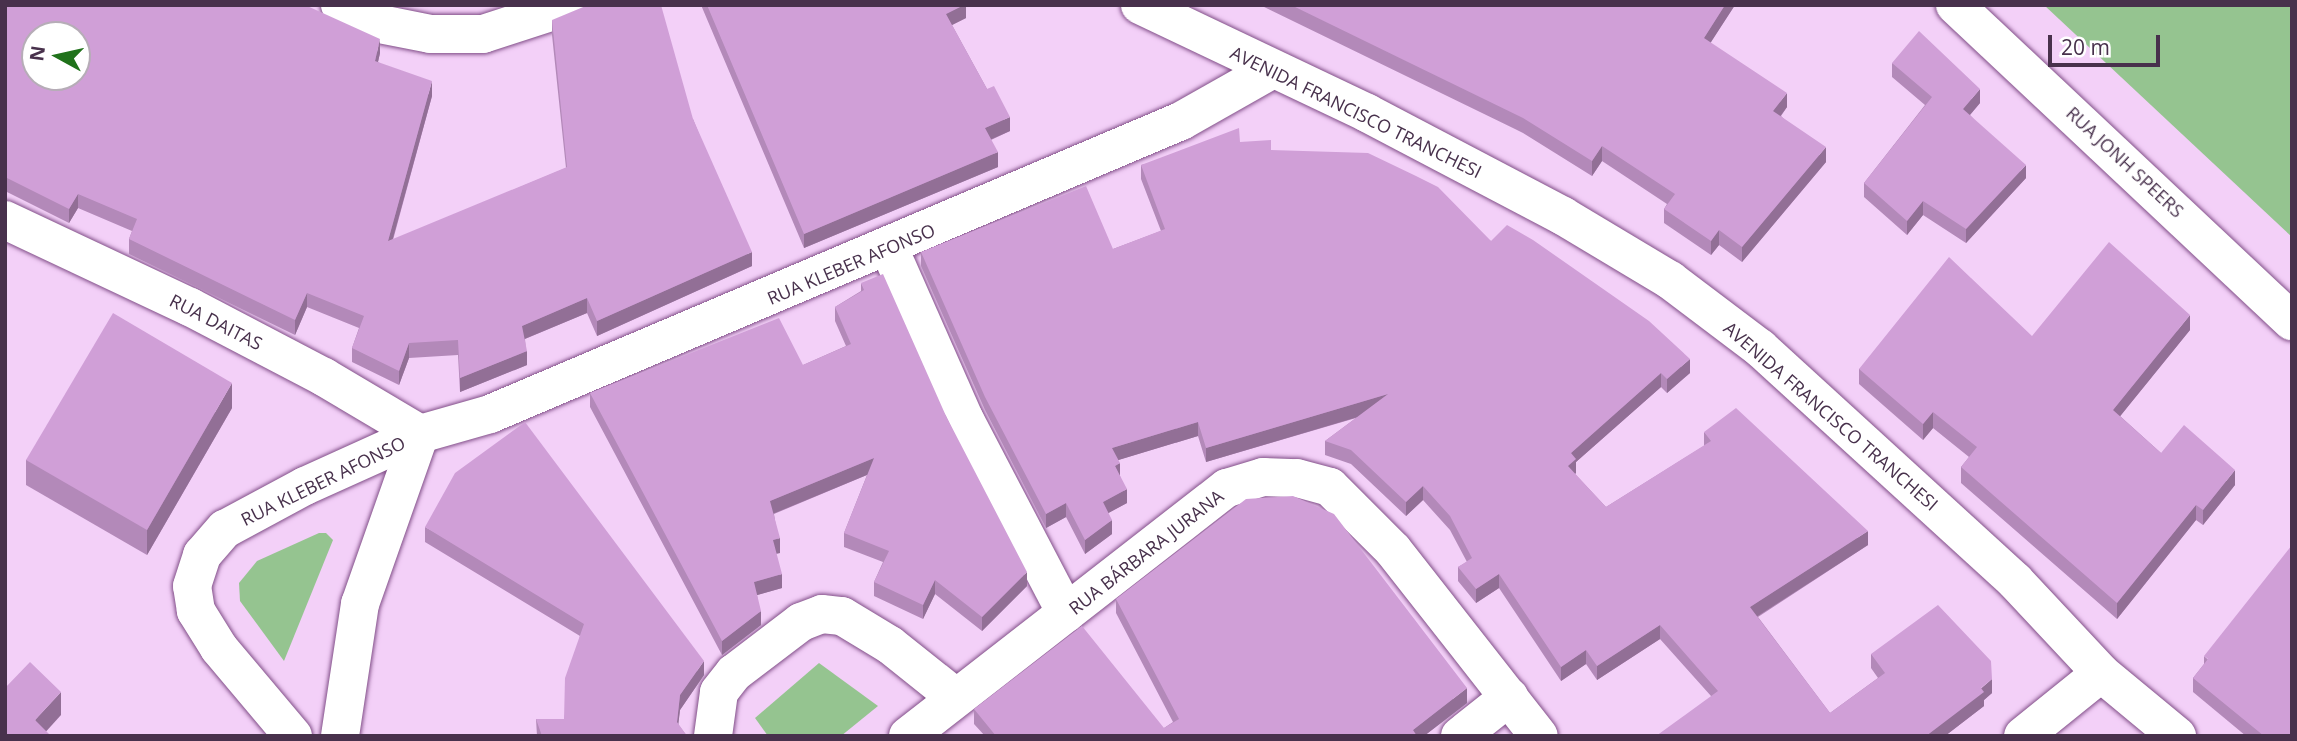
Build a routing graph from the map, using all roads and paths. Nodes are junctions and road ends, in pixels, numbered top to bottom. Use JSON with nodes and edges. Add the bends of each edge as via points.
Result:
{"nodes":[{"id":1,"x":340,"y":5,"type":"edge"},
{"id":2,"x":572,"y":5,"type":"edge"},
{"id":3,"x":1140,"y":5,"type":"edge"},
{"id":4,"x":1955,"y":5,"type":"edge"},
{"id":5,"x":1271,"y":70,"type":"junction"},
{"id":6,"x":5,"y":220,"type":"edge"},
{"id":7,"x":889,"y":248,"type":"junction"},
{"id":8,"x":2292,"y":321,"type":"edge"},
{"id":9,"x":420,"y":434,"type":"junction"},
{"id":10,"x":1066,"y":613,"type":"junction"},
{"id":11,"x":2101,"y":673,"type":"junction"},
{"id":12,"x":954,"y":696,"type":"junction"},
{"id":13,"x":1509,"y":697,"type":"junction"},
{"id":14,"x":293,"y":736,"type":"edge"},
{"id":15,"x":340,"y":736,"type":"edge"},
{"id":16,"x":713,"y":736,"type":"edge"},
{"id":17,"x":908,"y":736,"type":"edge"},
{"id":18,"x":1460,"y":736,"type":"edge"},
{"id":19,"x":1539,"y":736,"type":"edge"},
{"id":20,"x":2023,"y":736,"type":"edge"},
{"id":21,"x":2177,"y":736,"type":"edge"}],
"edges":[{"from":1,"to":2,"type":"street","via":[[393,26],[430,34],[483,34]]},
{"from":3,"to":5,"type":"street","name":"AVENIDA FRANCISCO TRANCHESI"},
{"from":4,"to":8,"type":"street","name":"RUA JONH SPEERS"},
{"from":5,"to":7,"type":"street","name":"RUA KLEBER AFONSO","via":[[1181,121]]},
{"from":5,"to":11,"type":"street","name":"AVENIDA FRANCISCO TRANCHESI","via":[[1367,113],[1551,209],[1670,280],[1760,348],[2015,581]]},
{"from":6,"to":9,"type":"street","name":"RUA DAITAS","via":[[190,307]]},
{"from":7,"to":9,"type":"street","name":"RUA KLEBER AFONSO","via":[[490,414]]},
{"from":7,"to":10,"type":"street","via":[[965,420]]},
{"from":9,"to":14,"type":"street","name":"RUA KLEBER AFONSO","via":[[305,486],[225,529],[202,555],[192,586],[196,611],[219,648]]},
{"from":9,"to":15,"type":"street","name":"RUA KLEBER AFONSO","via":[[360,604]]},
{"from":10,"to":12,"type":"street","name":"RUA BÁRBARA JURANA"},
{"from":10,"to":13,"type":"street","name":"RUA BÁRBARA JURANA","via":[[1227,488],[1263,477],[1297,478],[1330,487],[1393,550]]},
{"from":11,"to":20,"type":"street"},
{"from":11,"to":21,"type":"street","name":"AVENIDA FRANCISCO TRANCHESI"},
{"from":12,"to":16,"type":"street","via":[[890,645],[842,616],[822,614],[801,622],[734,673],[719,692]]},
{"from":12,"to":17,"type":"street","name":"RUA BÁRBARA JURANA"},
{"from":13,"to":18,"type":"street"},
{"from":13,"to":19,"type":"street","name":"RUA BÁRBARA JURANA"}]}
